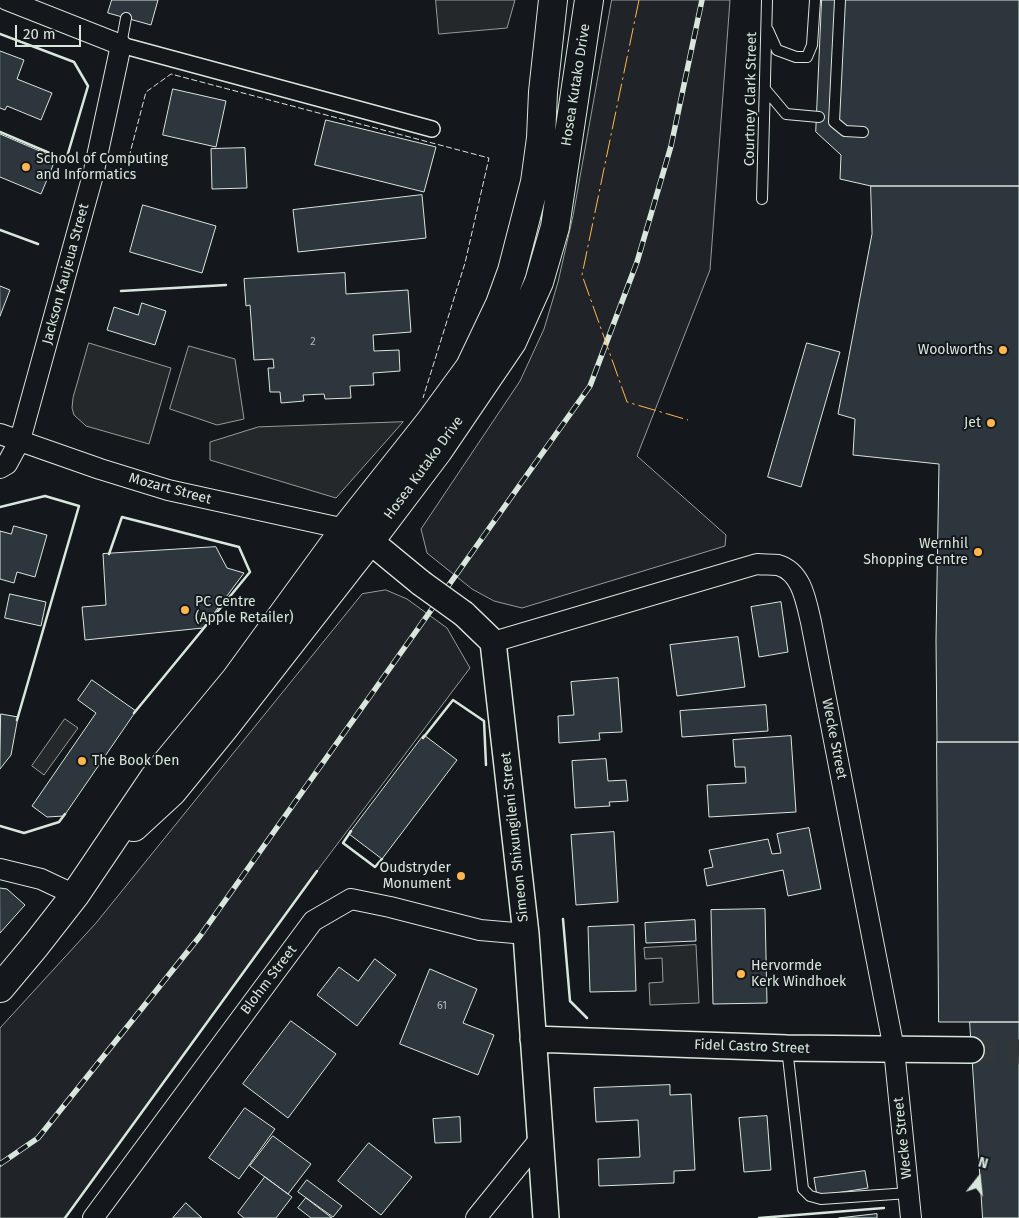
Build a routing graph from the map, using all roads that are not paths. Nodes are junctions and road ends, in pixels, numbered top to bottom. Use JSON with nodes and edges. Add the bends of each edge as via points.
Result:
{"nodes":[{"id":1,"x":7,"y":0,"type":"edge"},
{"id":2,"x":553,"y":0,"type":"edge"},
{"id":3,"x":589,"y":0,"type":"edge"},
{"id":4,"x":767,"y":0,"type":"edge"},
{"id":5,"x":815,"y":0,"type":"edge"},
{"id":6,"x":840,"y":0,"type":"edge"},
{"id":7,"x":126,"y":18,"type":"dead end"},
{"id":8,"x":766,"y":26,"type":"junction"},
{"id":9,"x":121,"y":45,"type":"junction"},
{"id":10,"x":765,"y":89,"type":"junction"},
{"id":11,"x":819,"y":117,"type":"dead end"},
{"id":12,"x":432,"y":129,"type":"dead end"},
{"id":13,"x":863,"y":132,"type":"dead end"},
{"id":14,"x":762,"y":199,"type":"dead end"},
{"id":15,"x":0,"y":434,"type":"edge"},
{"id":16,"x":20,"y":440,"type":"junction"},
{"id":17,"x":0,"y":468,"type":"edge"},
{"id":18,"x":345,"y":529,"type":"junction"},
{"id":19,"x":370,"y":541,"type":"junction"},
{"id":20,"x":492,"y":642,"type":"junction"},
{"id":21,"x":102,"y":857,"type":"junction"},
{"id":22,"x":0,"y":869,"type":"edge"},
{"id":23,"x":75,"y":895,"type":"junction"},
{"id":24,"x":526,"y":934,"type":"junction"},
{"id":25,"x":0,"y":988,"type":"edge"},
{"id":26,"x":533,"y":1039,"type":"junction"},
{"id":27,"x":787,"y":1048,"type":"junction"},
{"id":28,"x":894,"y":1048,"type":"junction"},
{"id":29,"x":971,"y":1050,"type":"tunnel mouth"},
{"id":30,"x":540,"y":1138,"type":"junction"},
{"id":31,"x":909,"y":1193,"type":"junction"},
{"id":32,"x":93,"y":1218,"type":"edge"},
{"id":33,"x":476,"y":1218,"type":"edge"},
{"id":34,"x":546,"y":1218,"type":"edge"},
{"id":35,"x":911,"y":1218,"type":"edge"}],
"edges":[{"from":1,"to":9,"type":"street"},
{"from":2,"to":18,"type":"main road","name":"Hosea Kutako Drive","via":[[535,182],[500,304],[470,367]]},
{"from":3,"to":19,"type":"main road","name":"Hosea Kutako Drive","via":[[555,227],[539,282],[512,342],[438,451]]},
{"from":4,"to":8,"type":"lane","name":"Courtney Clark Street"},
{"from":5,"to":8,"type":"lane","via":[[812,45],[807,57],[777,50]]},
{"from":6,"to":13,"type":"lane","via":[[834,122],[845,131]]},
{"from":7,"to":9,"type":"lane","name":"Jackson Kaujeua Street"},
{"from":8,"to":10,"type":"lane","name":"Courtney Clark Street"},
{"from":9,"to":12,"type":"street"},
{"from":9,"to":16,"type":"street","name":"Jackson Kaujeua Street","via":[[93,174]]},
{"from":10,"to":11,"type":"lane","via":[[786,114]]},
{"from":10,"to":14,"type":"lane","name":"Courtney Clark Street"},
{"from":15,"to":16,"type":"street","name":"Mozart Street"},
{"from":16,"to":17,"type":"street","name":"Jackson Kaujeua Street","via":[[7,464]]},
{"from":16,"to":18,"type":"street","name":"Mozart Street","via":[[168,490]]},
{"from":18,"to":19,"type":"street"},
{"from":18,"to":21,"type":"main road","name":"Hosea Kutako Drive","via":[[235,680],[154,778]]},
{"from":19,"to":20,"type":"street","bridge":true,"via":[[464,614]]},
{"from":19,"to":21,"type":"main road","name":"Hosea Kutako Drive","via":[[172,792]]},
{"from":20,"to":24,"type":"street","name":"Simeon Shixungileni Street"},
{"from":20,"to":28,"type":"street","name":"Wecke Street","via":[[757,564],[778,566],[793,574],[805,595]]},
{"from":21,"to":23,"type":"main road","name":"Hosea Kutako Drive"},
{"from":22,"to":23,"type":"street","via":[[41,879]]},
{"from":23,"to":25,"type":"main road","name":"Hosea Kutako Drive"},
{"from":24,"to":26,"type":"street","name":"Simeon Shixungileni Street"},
{"from":24,"to":32,"type":"street","name":"Blohm Street","via":[[480,930],[351,899],[313,921]]},
{"from":26,"to":27,"type":"street","name":"Fidel Castro Street"},
{"from":26,"to":30,"type":"street","name":"Simeon Shixungileni Street"},
{"from":27,"to":28,"type":"street","name":"Fidel Castro Street"},
{"from":27,"to":31,"type":"lane","via":[[803,1189],[810,1196],[821,1199]]},
{"from":28,"to":29,"type":"street","name":"Fidel Castro Street"},
{"from":28,"to":31,"type":"street","name":"Wecke Street"},
{"from":30,"to":33,"type":"street"},
{"from":30,"to":34,"type":"street","name":"Simeon Shixungileni Street"},
{"from":31,"to":35,"type":"street","name":"Wecke Street"}]}
